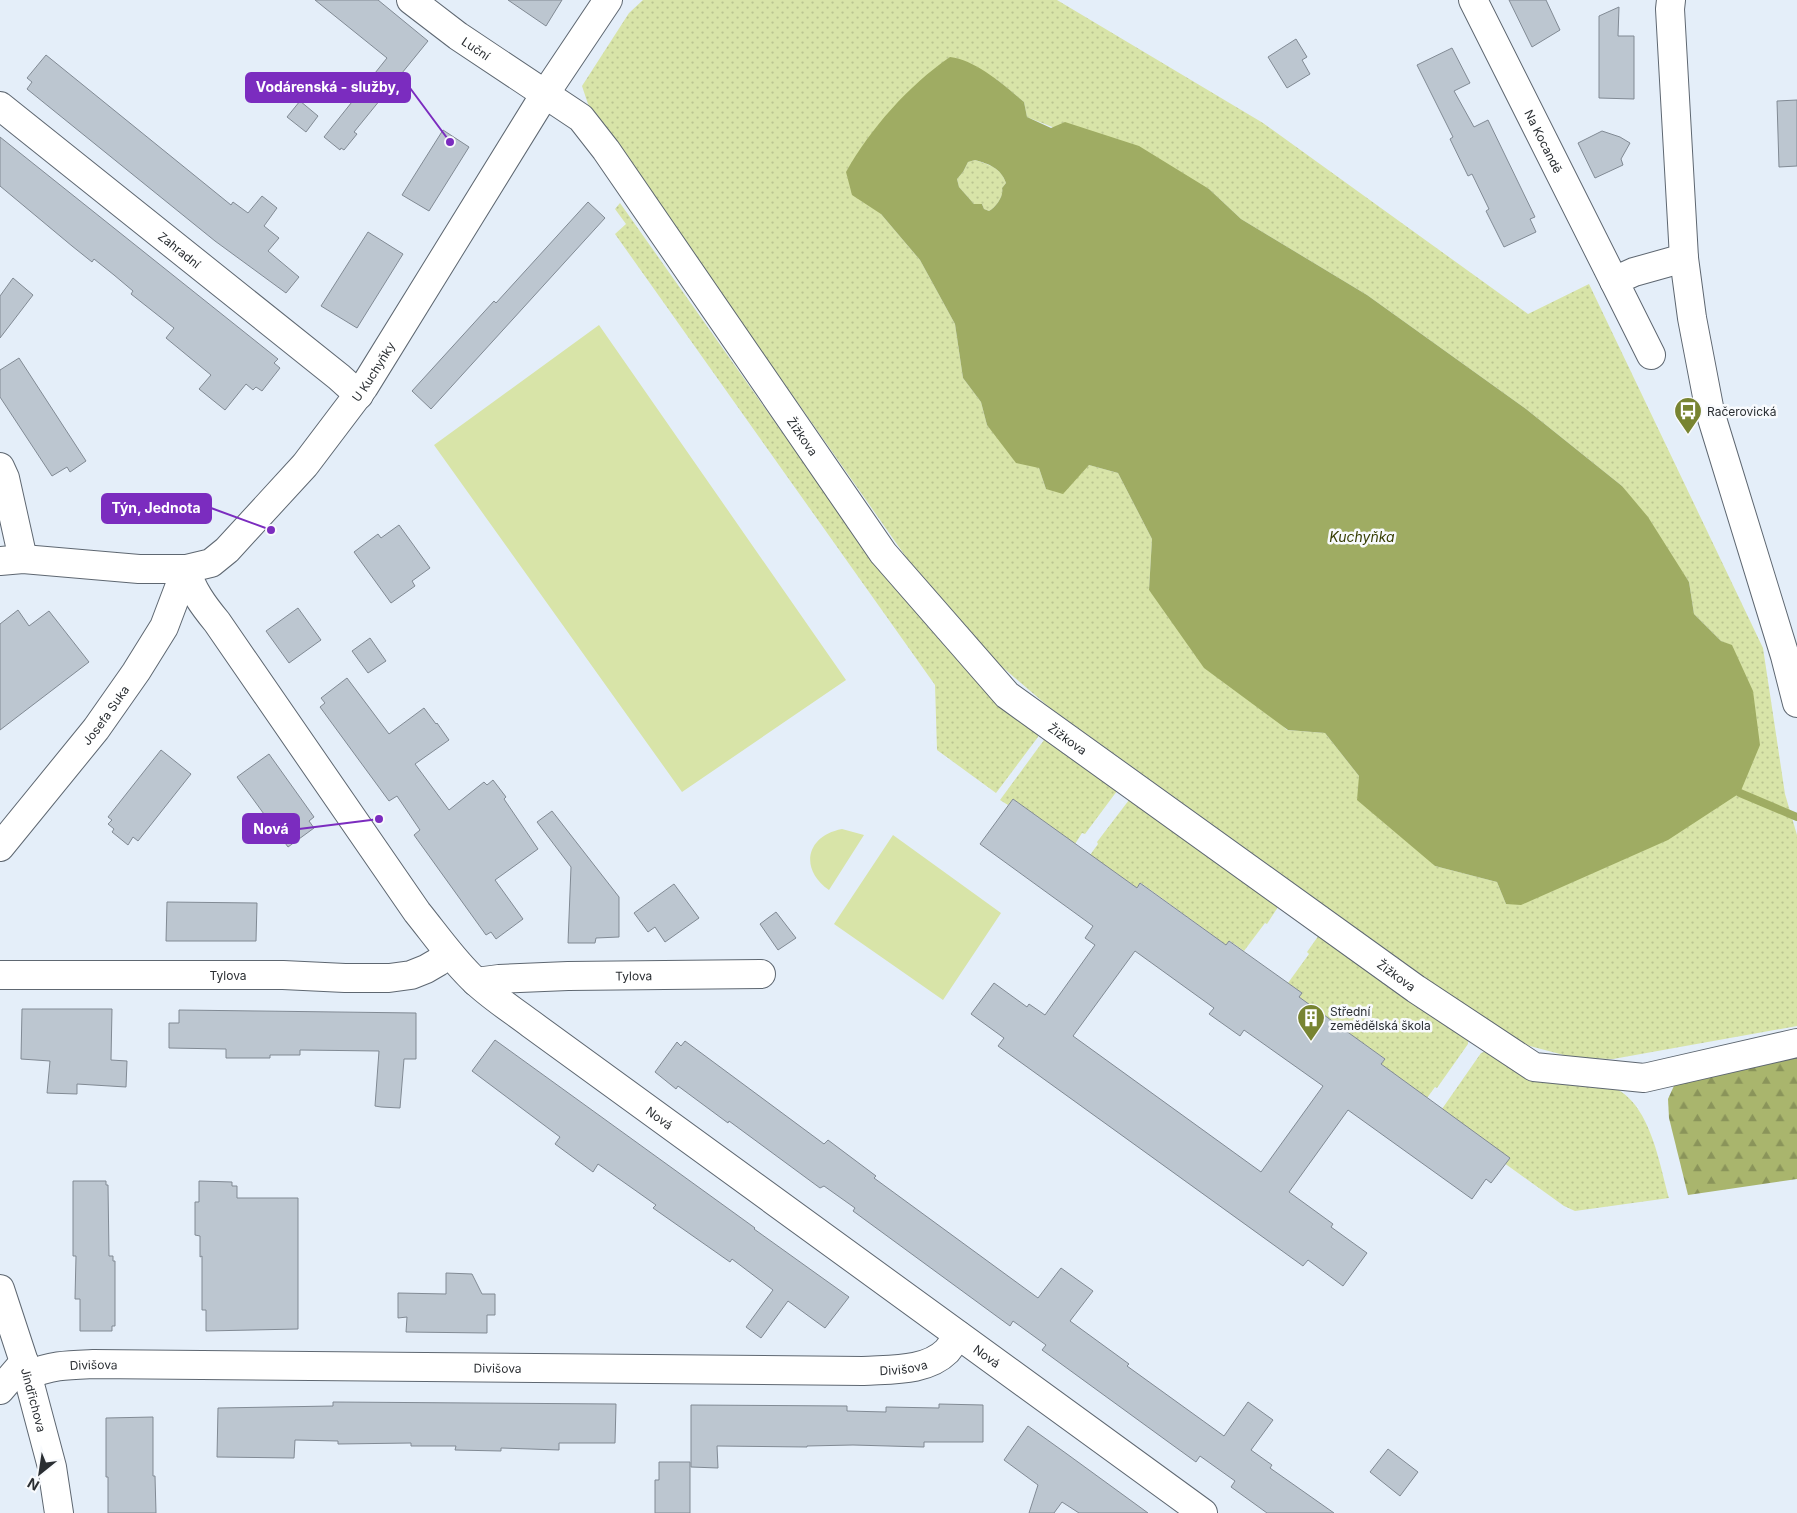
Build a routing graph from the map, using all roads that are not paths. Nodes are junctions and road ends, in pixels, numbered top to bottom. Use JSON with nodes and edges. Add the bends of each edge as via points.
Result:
{"nodes":[{"id":1,"x":411,"y":0,"type":"edge"},
{"id":2,"x":608,"y":0,"type":"edge"},
{"id":3,"x":1473,"y":0,"type":"edge"},
{"id":4,"x":1671,"y":0,"type":"edge"},
{"id":5,"x":545,"y":94,"type":"junction"},
{"id":6,"x":0,"y":106,"type":"edge"},
{"id":7,"x":1684,"y":258,"type":"junction"},
{"id":8,"x":1614,"y":281,"type":"junction"},
{"id":9,"x":1651,"y":355,"type":"dead end"},
{"id":10,"x":359,"y":395,"type":"junction"},
{"id":11,"x":0,"y":468,"type":"edge"},
{"id":12,"x":12,"y":560,"type":"edge"},
{"id":13,"x":186,"y":569,"type":"junction"},
{"id":14,"x":1797,"y":703,"type":"edge"},
{"id":15,"x":0,"y":847,"type":"edge"},
{"id":16,"x":448,"y":952,"type":"junction"},
{"id":17,"x":762,"y":974,"type":"dead end"},
{"id":18,"x":0,"y":975,"type":"edge"},
{"id":19,"x":476,"y":982,"type":"junction"},
{"id":20,"x":1797,"y":1043,"type":"edge"},
{"id":21,"x":0,"y":1289,"type":"edge"},
{"id":22,"x":958,"y":1335,"type":"junction"},
{"id":23,"x":25,"y":1368,"type":"junction"},
{"id":24,"x":0,"y":1390,"type":"edge"},
{"id":25,"x":59,"y":1513,"type":"edge"},
{"id":26,"x":1204,"y":1513,"type":"edge"}],
"edges":[{"from":1,"to":5,"type":"street","name":"Luční"},
{"from":2,"to":5,"type":"street","name":"U Kuchyňky"},
{"from":3,"to":8,"type":"street","name":"Na Kocandě"},
{"from":4,"to":7,"type":"street"},
{"from":5,"to":10,"type":"street","name":"U Kuchyňky"},
{"from":5,"to":20,"type":"street","name":"Žižkova","via":[[581,118],[606,150],[883,552],[1007,695],[1416,989],[1534,1066],[1644,1078]]},
{"from":6,"to":10,"type":"street","name":"Zahradní"},
{"from":7,"to":8,"type":"street"},
{"from":7,"to":14,"type":"street","via":[[1710,412]]},
{"from":8,"to":9,"type":"street","name":"Na Kocandě"},
{"from":10,"to":13,"type":"street","name":"U Kuchyňky","via":[[304,465],[227,550],[211,563]]},
{"from":11,"to":12,"type":"street","via":[[5,478]]},
{"from":12,"to":13,"type":"street","name":"U Kuchyňky"},
{"from":13,"to":15,"type":"street","name":"Josefa Suka","via":[[164,627],[136,672],[96,729]]},
{"from":13,"to":16,"type":"street","name":"Nová","via":[[199,600]]},
{"from":16,"to":18,"type":"street","name":"Tylova","via":[[426,969],[389,978]]},
{"from":16,"to":19,"type":"street","name":"Nová"},
{"from":17,"to":19,"type":"street","name":"Tylova","via":[[568,976]]},
{"from":19,"to":22,"type":"street","name":"Nová"},
{"from":21,"to":23,"type":"street","name":"Jindřichova"},
{"from":22,"to":23,"type":"street","name":"Divišova","via":[[947,1351],[932,1362],[910,1368],[863,1371],[93,1364]]},
{"from":22,"to":26,"type":"street","name":"Nová"},
{"from":23,"to":24,"type":"street"},
{"from":23,"to":25,"type":"street","name":"Jindřichova","via":[[52,1467]]}]}
